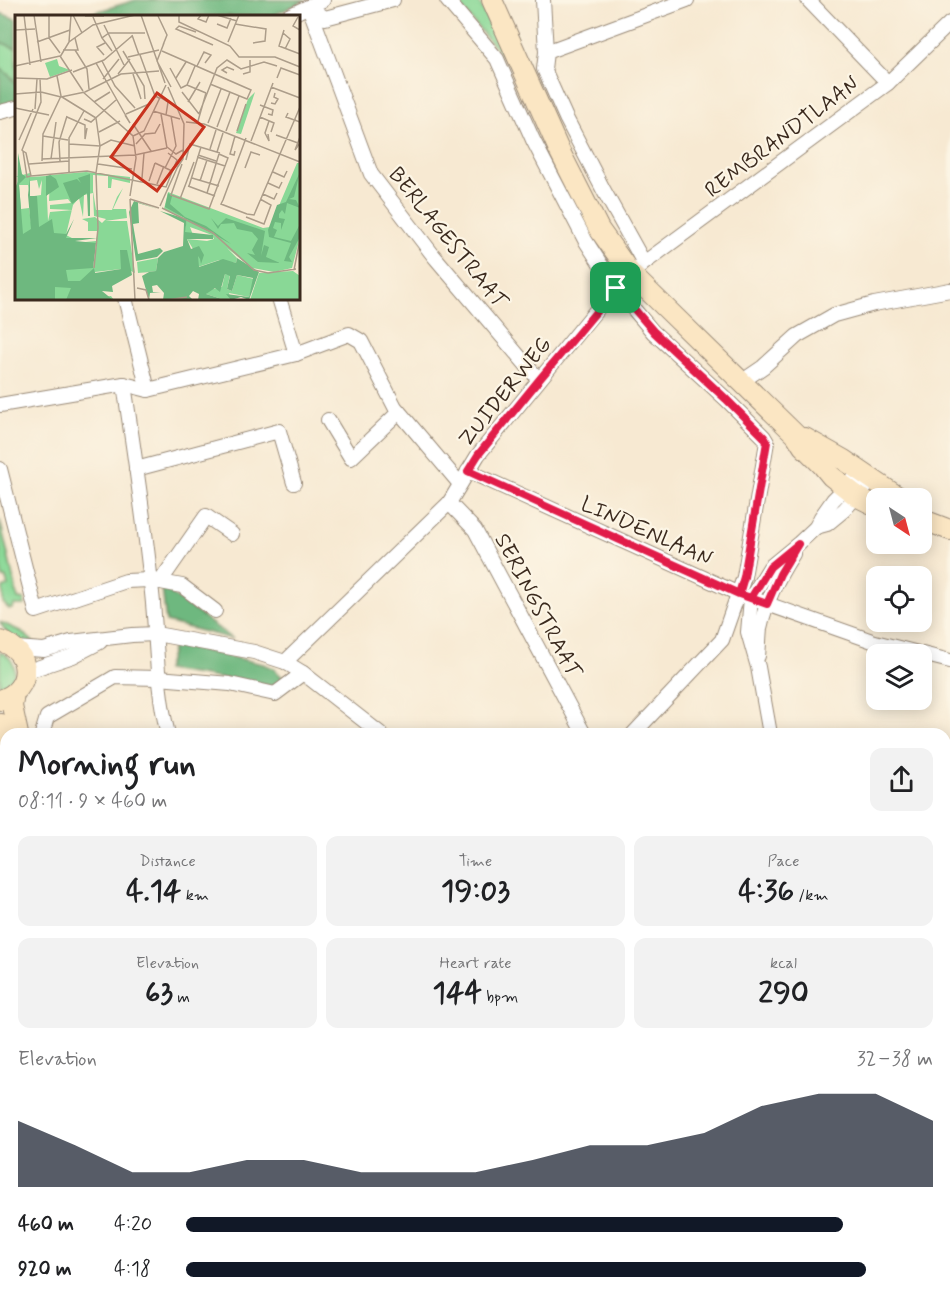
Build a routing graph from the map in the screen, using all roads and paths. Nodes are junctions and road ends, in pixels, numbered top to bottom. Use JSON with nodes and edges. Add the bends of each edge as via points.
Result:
{"nodes":[{"id":1,"x":323,"y":0,"type":"edge"},
{"id":2,"x":393,"y":0,"type":"edge"},
{"id":3,"x":447,"y":0,"type":"edge"},
{"id":4,"x":492,"y":0,"type":"edge"},
{"id":5,"x":543,"y":0,"type":"edge"},
{"id":6,"x":687,"y":0,"type":"edge"},
{"id":7,"x":808,"y":0,"type":"edge"},
{"id":8,"x":309,"y":7,"type":"junction"},
{"id":9,"x":290,"y":15,"type":"edge"},
{"id":10,"x":950,"y":23,"type":"edge"},
{"id":11,"x":546,"y":52,"type":"junction"},
{"id":12,"x":888,"y":82,"type":"junction"},
{"id":13,"x":15,"y":108,"type":"edge"},
{"id":14,"x":0,"y":112,"type":"edge"},
{"id":15,"x":638,"y":268,"type":"junction"},
{"id":16,"x":616,"y":288,"type":"junction"},
{"id":17,"x":950,"y":290,"type":"edge"},
{"id":18,"x":126,"y":300,"type":"edge"},
{"id":19,"x":280,"y":300,"type":"edge"},
{"id":20,"x":296,"y":354,"type":"junction"},
{"id":21,"x":539,"y":380,"type":"junction"},
{"id":22,"x":741,"y":382,"type":"junction"},
{"id":23,"x":124,"y":384,"type":"junction"},
{"id":24,"x":148,"y":390,"type":"junction"},
{"id":25,"x":0,"y":405,"type":"edge"},
{"id":26,"x":399,"y":412,"type":"junction"},
{"id":27,"x":328,"y":420,"type":"dead end"},
{"id":28,"x":796,"y":435,"type":"junction"},
{"id":29,"x":0,"y":469,"type":"edge"},
{"id":30,"x":136,"y":470,"type":"junction"},
{"id":31,"x":468,"y":471,"type":"junction"},
{"id":32,"x":866,"y":475,"type":"junction"},
{"id":33,"x":294,"y":483,"type":"dead end"},
{"id":34,"x":460,"y":484,"type":"junction"},
{"id":35,"x":885,"y":488,"type":"edge"},
{"id":36,"x":852,"y":492,"type":"junction"},
{"id":37,"x":866,"y":500,"type":"edge"},
{"id":38,"x":449,"y":503,"type":"junction"},
{"id":39,"x":932,"y":522,"type":"edge"},
{"id":40,"x":950,"y":530,"type":"edge"},
{"id":41,"x":232,"y":534,"type":"dead end"},
{"id":42,"x":798,"y":544,"type":"junction"},
{"id":43,"x":155,"y":581,"type":"junction"},
{"id":44,"x":745,"y":596,"type":"junction"},
{"id":45,"x":767,"y":604,"type":"junction"},
{"id":46,"x":215,"y":611,"type":"dead end"},
{"id":47,"x":156,"y":634,"type":"junction"},
{"id":48,"x":107,"y":638,"type":"junction"},
{"id":49,"x":8,"y":644,"type":"edge"},
{"id":50,"x":950,"y":661,"type":"edge"},
{"id":51,"x":285,"y":662,"type":"junction"},
{"id":52,"x":758,"y":667,"type":"junction"},
{"id":53,"x":25,"y":672,"type":"junction"},
{"id":54,"x":303,"y":674,"type":"junction"},
{"id":55,"x":158,"y":678,"type":"junction"},
{"id":56,"x":7,"y":697,"type":"edge"},
{"id":57,"x":17,"y":728,"type":"edge"},
{"id":58,"x":44,"y":728,"type":"edge"},
{"id":59,"x":167,"y":728,"type":"edge"},
{"id":60,"x":373,"y":728,"type":"edge"},
{"id":61,"x":581,"y":728,"type":"edge"},
{"id":62,"x":639,"y":728,"type":"edge"},
{"id":63,"x":769,"y":728,"type":"edge"}],
"edges":[{"from":1,"to":8,"type":"street"},
{"from":2,"to":8,"type":"street","via":[[325,18]]},
{"from":3,"to":16,"type":"street","via":[[497,58],[538,150],[585,240]]},
{"from":4,"to":15,"type":"main road","via":[[599,229]]},
{"from":5,"to":11,"type":"street"},
{"from":6,"to":11,"type":"street"},
{"from":7,"to":12,"type":"street"},
{"from":8,"to":9,"type":"street"},
{"from":8,"to":21,"type":"street","name":"BERLAGESTRAAT","via":[[371,174],[433,255]]},
{"from":10,"to":12,"type":"street","name":"REMBRANDTLAAN"},
{"from":11,"to":15,"type":"street","via":[[544,69]]},
{"from":12,"to":15,"type":"street","name":"REMBRANDTLAAN"},
{"from":13,"to":14,"type":"street"},
{"from":15,"to":16,"type":"street","name":"ZUIDERWEG"},
{"from":15,"to":22,"type":"main road"},
{"from":16,"to":21,"type":"street","name":"ZUIDERWEG"},
{"from":16,"to":44,"type":"street","via":[[654,332],[767,442],[744,577]]},
{"from":17,"to":22,"type":"street","via":[[834,315],[797,336]]},
{"from":18,"to":24,"type":"street"},
{"from":19,"to":20,"type":"street"},
{"from":20,"to":24,"type":"street"},
{"from":20,"to":26,"type":"street","via":[[349,334],[361,342]]},
{"from":21,"to":31,"type":"street","name":"ZUIDERWEG"},
{"from":22,"to":28,"type":"main road"},
{"from":23,"to":24,"type":"street"},
{"from":23,"to":25,"type":"street"},
{"from":23,"to":30,"type":"street"},
{"from":26,"to":27,"type":"street","via":[[351,458]]},
{"from":26,"to":34,"type":"street"},
{"from":28,"to":32,"type":"main road"},
{"from":28,"to":36,"type":"main road","via":[[831,476]]},
{"from":29,"to":43,"type":"street","via":[[36,611],[126,581]]},
{"from":30,"to":33,"type":"street","via":[[279,431]]},
{"from":30,"to":43,"type":"street"},
{"from":31,"to":34,"type":"street","name":"ZUIDERWEG"},
{"from":31,"to":44,"type":"street","name":"LINDENLAAN"},
{"from":32,"to":35,"type":"main road"},
{"from":32,"to":36,"type":"street"},
{"from":34,"to":38,"type":"street","name":"ZUIDERWEG"},
{"from":36,"to":37,"type":"main road"},
{"from":36,"to":42,"type":"street","via":[[827,525],[816,527]]},
{"from":38,"to":51,"type":"street","name":"ZUIDERWEG"},
{"from":38,"to":61,"type":"street","name":"SERINGSTRAAT","via":[[475,530]]},
{"from":39,"to":40,"type":"main road"},
{"from":41,"to":43,"type":"street","via":[[206,516]]},
{"from":42,"to":44,"type":"street","via":[[770,567]]},
{"from":42,"to":45,"type":"street"},
{"from":43,"to":46,"type":"street","via":[[182,586]]},
{"from":43,"to":47,"type":"street"},
{"from":44,"to":45,"type":"street","name":"LINDENLAAN"},
{"from":44,"to":52,"type":"street","via":[[748,632]]},
{"from":44,"to":62,"type":"street","via":[[722,640]]},
{"from":45,"to":50,"type":"street","name":"LINDENLAAN","via":[[874,642]]},
{"from":45,"to":52,"type":"street","via":[[760,629]]},
{"from":47,"to":48,"type":"street"},
{"from":47,"to":51,"type":"street","via":[[254,652]]},
{"from":47,"to":55,"type":"street"},
{"from":48,"to":49,"type":"street","via":[[44,650]]},
{"from":48,"to":53,"type":"street","via":[[73,656]]},
{"from":49,"to":53,"type":"main road","via":[[21,655]]},
{"from":51,"to":54,"type":"street"},
{"from":52,"to":63,"type":"street"},
{"from":53,"to":56,"type":"main road","via":[[20,686]]},
{"from":54,"to":55,"type":"street","via":[[275,694],[230,684]]},
{"from":54,"to":60,"type":"street"},
{"from":55,"to":58,"type":"street","via":[[115,677],[47,717]]},
{"from":55,"to":59,"type":"street"},
{"from":56,"to":57,"type":"main road"}]}
